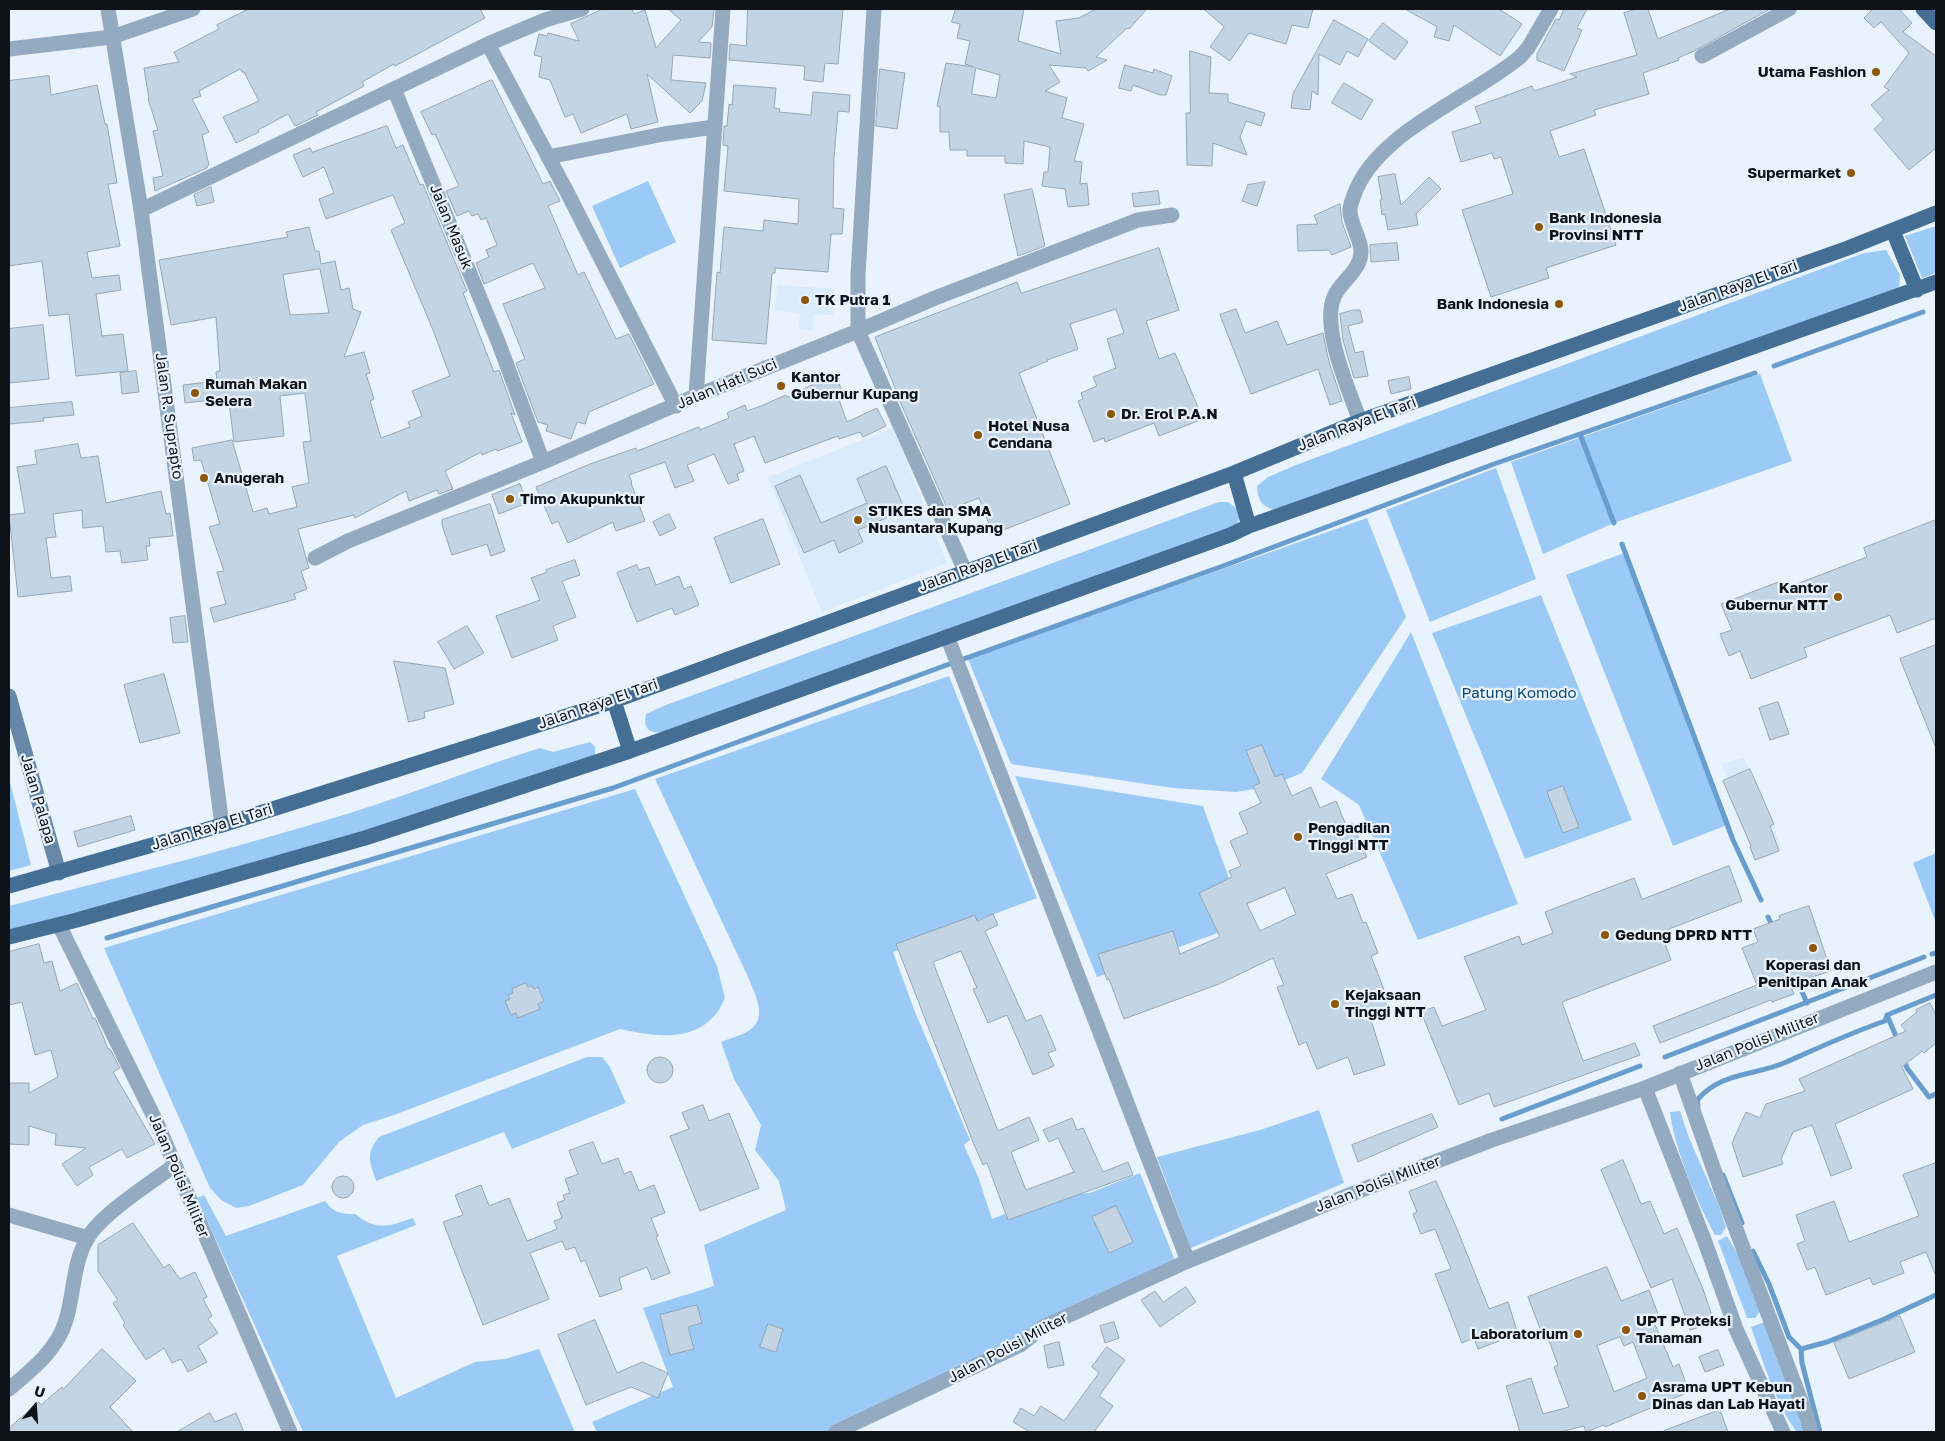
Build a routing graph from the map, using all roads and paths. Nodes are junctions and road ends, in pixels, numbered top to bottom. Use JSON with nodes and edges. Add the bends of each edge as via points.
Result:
{"nodes":[{"id":1,"x":108,"y":9,"type":"edge"},
{"id":2,"x":193,"y":9,"type":"edge"},
{"id":3,"x":582,"y":9,"type":"edge"},
{"id":4,"x":723,"y":9,"type":"edge"},
{"id":5,"x":874,"y":9,"type":"edge"},
{"id":6,"x":1551,"y":9,"type":"edge"},
{"id":7,"x":1789,"y":9,"type":"edge"},
{"id":8,"x":1923,"y":9,"type":"edge"},
{"id":9,"x":1936,"y":23,"type":"edge"},
{"id":10,"x":112,"y":37,"type":"junction"},
{"id":11,"x":488,"y":44,"type":"junction"},
{"id":12,"x":9,"y":49,"type":"edge"},
{"id":13,"x":1702,"y":56,"type":"dead end"},
{"id":14,"x":394,"y":89,"type":"junction"},
{"id":15,"x":714,"y":127,"type":"junction"},
{"id":16,"x":548,"y":157,"type":"junction"},
{"id":17,"x":141,"y":210,"type":"junction"},
{"id":18,"x":1933,"y":213,"type":"edge"},
{"id":19,"x":1172,"y":215,"type":"dead end"},
{"id":20,"x":1893,"y":231,"type":"junction"},
{"id":21,"x":1936,"y":282,"type":"edge"},
{"id":22,"x":1917,"y":290,"type":"junction"},
{"id":23,"x":858,"y":331,"type":"junction"},
{"id":24,"x":696,"y":396,"type":"junction"},
{"id":25,"x":676,"y":406,"type":"junction"},
{"id":26,"x":1360,"y":421,"type":"junction"},
{"id":27,"x":543,"y":462,"type":"junction"},
{"id":28,"x":1234,"y":473,"type":"junction"},
{"id":29,"x":1249,"y":526,"type":"junction"},
{"id":30,"x":315,"y":558,"type":"dead end"},
{"id":31,"x":965,"y":571,"type":"junction"},
{"id":32,"x":950,"y":643,"type":"junction"},
{"id":33,"x":9,"y":696,"type":"edge"},
{"id":34,"x":614,"y":700,"type":"junction"},
{"id":35,"x":630,"y":751,"type":"junction"},
{"id":36,"x":222,"y":825,"type":"junction"},
{"id":37,"x":58,"y":873,"type":"junction"},
{"id":38,"x":9,"y":886,"type":"edge"},
{"id":39,"x":59,"y":925,"type":"junction"},
{"id":40,"x":9,"y":937,"type":"edge"},
{"id":41,"x":1936,"y":972,"type":"edge"},
{"id":42,"x":1680,"y":1073,"type":"junction"},
{"id":43,"x":1645,"y":1088,"type":"junction"},
{"id":44,"x":175,"y":1165,"type":"junction"},
{"id":45,"x":9,"y":1215,"type":"edge"},
{"id":46,"x":88,"y":1238,"type":"junction"},
{"id":47,"x":1188,"y":1261,"type":"junction"},
{"id":48,"x":9,"y":1389,"type":"edge"},
{"id":49,"x":287,"y":1431,"type":"edge"},
{"id":50,"x":836,"y":1432,"type":"edge"},
{"id":51,"x":1783,"y":1432,"type":"edge"},
{"id":52,"x":1811,"y":1432,"type":"edge"}],
"edges":[{"from":1,"to":10,"type":"street","name":"Jalan R. Suprapto"},
{"from":2,"to":10,"type":"street"},
{"from":3,"to":11,"type":"street"},
{"from":4,"to":15,"type":"street"},
{"from":5,"to":23,"type":"street","via":[[858,275]]},
{"from":6,"to":26,"type":"street","via":[[1520,57],[1417,124],[1368,167],[1357,185],[1350,209],[1361,253],[1357,266],[1334,295],[1329,313],[1334,341]]},
{"from":7,"to":13,"type":"street"},
{"from":8,"to":9,"type":"main road"},
{"from":10,"to":12,"type":"street"},
{"from":10,"to":17,"type":"street","name":"Jalan R. Suprapto"},
{"from":11,"to":14,"type":"street"},
{"from":11,"to":16,"type":"street"},
{"from":14,"to":17,"type":"street"},
{"from":14,"to":27,"type":"street","name":"Jalan Masuk","via":[[499,344]]},
{"from":15,"to":16,"type":"street"},
{"from":15,"to":24,"type":"street"},
{"from":16,"to":25,"type":"street"},
{"from":17,"to":36,"type":"street","name":"Jalan R. Suprapto"},
{"from":18,"to":20,"type":"main road","name":"Jalan Raya El Tari"},
{"from":19,"to":23,"type":"street","name":"Jalan Hati Suci","via":[[1138,220]]},
{"from":20,"to":22,"type":"main road"},
{"from":20,"to":26,"type":"main road","name":"Jalan Raya El Tari"},
{"from":21,"to":22,"type":"main road"},
{"from":22,"to":29,"type":"main road"},
{"from":23,"to":24,"type":"street","name":"Jalan Hati Suci"},
{"from":23,"to":31,"type":"street"},
{"from":24,"to":25,"type":"street","name":"Jalan Hati Suci"},
{"from":25,"to":27,"type":"street","name":"Jalan Hati Suci"},
{"from":26,"to":28,"type":"main road","name":"Jalan Raya El Tari"},
{"from":27,"to":30,"type":"street","name":"Jalan Hati Suci","via":[[348,541]]},
{"from":28,"to":29,"type":"main road"},
{"from":28,"to":31,"type":"main road","name":"Jalan Raya El Tari"},
{"from":29,"to":32,"type":"main road"},
{"from":31,"to":34,"type":"main road","name":"Jalan Raya El Tari"},
{"from":32,"to":35,"type":"main road"},
{"from":32,"to":47,"type":"street"},
{"from":33,"to":37,"type":"main road","name":"Jalan Palapa"},
{"from":34,"to":35,"type":"main road"},
{"from":34,"to":36,"type":"main road","name":"Jalan Raya El Tari"},
{"from":35,"to":39,"type":"main road","via":[[365,838]]},
{"from":36,"to":37,"type":"main road","name":"Jalan Raya El Tari"},
{"from":37,"to":38,"type":"main road","name":"Jalan Raya El Tari"},
{"from":39,"to":40,"type":"main road"},
{"from":39,"to":44,"type":"street","name":"Jalan Polisi Militer"},
{"from":41,"to":42,"type":"street","name":"Jalan Polisi Militer"},
{"from":42,"to":43,"type":"street","name":"Jalan Polisi Militer"},
{"from":42,"to":52,"type":"street"},
{"from":43,"to":47,"type":"street","name":"Jalan Polisi Militer","via":[[1422,1166]]},
{"from":43,"to":51,"type":"street","via":[[1736,1329]]},
{"from":44,"to":46,"type":"street","via":[[106,1217]]},
{"from":44,"to":49,"type":"street","name":"Jalan Polisi Militer"},
{"from":45,"to":46,"type":"street"},
{"from":46,"to":48,"type":"street","via":[[60,1334],[51,1351]]},
{"from":47,"to":50,"type":"street","name":"Jalan Polisi Militer","via":[[1043,1327],[1020,1345]]}]}
